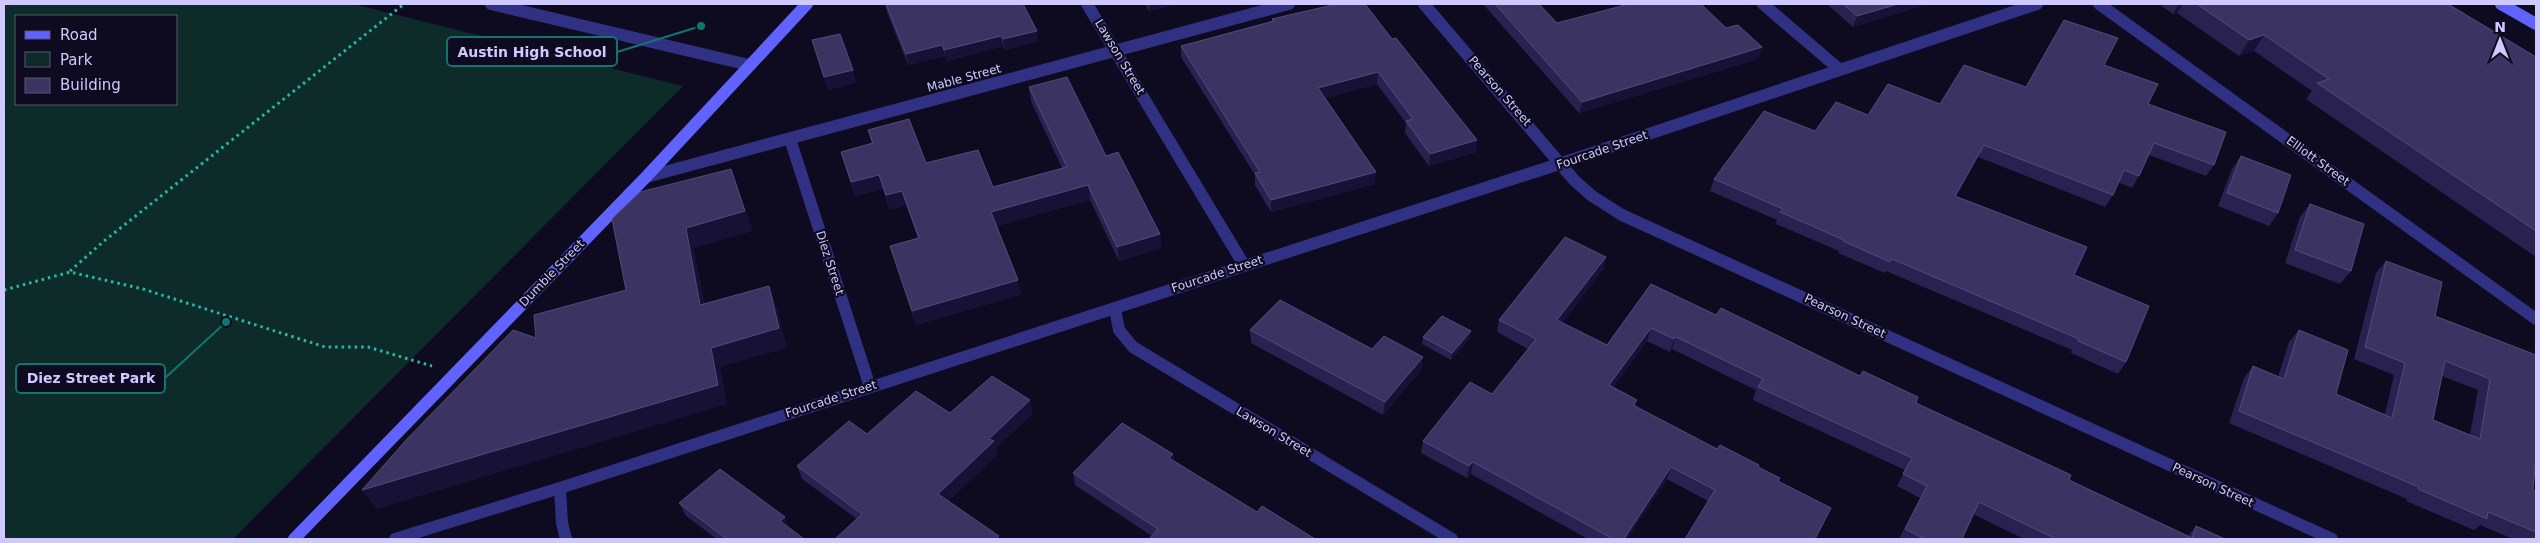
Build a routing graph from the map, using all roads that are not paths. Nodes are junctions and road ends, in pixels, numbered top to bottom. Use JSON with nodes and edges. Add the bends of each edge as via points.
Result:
{"nodes":[{"id":1,"x":491,"y":4,"type":"edge"},
{"id":2,"x":807,"y":4,"type":"edge"},
{"id":3,"x":1087,"y":4,"type":"edge"},
{"id":4,"x":1289,"y":4,"type":"edge"},
{"id":5,"x":1424,"y":4,"type":"edge"},
{"id":6,"x":1762,"y":4,"type":"edge"},
{"id":7,"x":2036,"y":4,"type":"edge"},
{"id":8,"x":2100,"y":4,"type":"edge"},
{"id":9,"x":2501,"y":4,"type":"edge"},
{"id":10,"x":2536,"y":24,"type":"edge"},
{"id":11,"x":1117,"y":51,"type":"junction"},
{"id":12,"x":749,"y":65,"type":"junction"},
{"id":13,"x":1839,"y":69,"type":"junction"},
{"id":14,"x":790,"y":139,"type":"junction"},
{"id":15,"x":1562,"y":163,"type":"junction"},
{"id":16,"x":646,"y":177,"type":"junction"},
{"id":17,"x":1244,"y":265,"type":"junction"},
{"id":18,"x":1115,"y":308,"type":"junction"},
{"id":19,"x":2536,"y":319,"type":"edge"},
{"id":20,"x":870,"y":386,"type":"junction"},
{"id":21,"x":560,"y":488,"type":"junction"},
{"id":22,"x":294,"y":539,"type":"edge"},
{"id":23,"x":395,"y":539,"type":"edge"},
{"id":24,"x":566,"y":539,"type":"edge"},
{"id":25,"x":1452,"y":539,"type":"edge"},
{"id":26,"x":2332,"y":539,"type":"edge"}],
"edges":[{"from":1,"to":12,"type":"street"},
{"from":2,"to":12,"type":"street","name":"Dumble Street"},
{"from":3,"to":11,"type":"street","name":"Lawson Street"},
{"from":4,"to":11,"type":"street","name":"Mable Street"},
{"from":5,"to":15,"type":"street","name":"Pearson Street"},
{"from":6,"to":13,"type":"street"},
{"from":7,"to":13,"type":"street","name":"Fourcade Street"},
{"from":8,"to":19,"type":"street","name":"Elliott Street"},
{"from":9,"to":10,"type":"street"},
{"from":11,"to":14,"type":"street","name":"Mable Street"},
{"from":11,"to":17,"type":"street","name":"Lawson Street"},
{"from":12,"to":16,"type":"street","name":"Dumble Street"},
{"from":13,"to":15,"type":"street","name":"Fourcade Street"},
{"from":14,"to":16,"type":"street","name":"Mable Street"},
{"from":14,"to":20,"type":"street","name":"Diez Street"},
{"from":15,"to":17,"type":"street","name":"Fourcade Street"},
{"from":15,"to":26,"type":"street","name":"Pearson Street","via":[[1592,196],[1622,214]]},
{"from":16,"to":22,"type":"street","name":"Dumble Street"},
{"from":17,"to":18,"type":"street","name":"Fourcade Street"},
{"from":18,"to":20,"type":"street","name":"Fourcade Street"},
{"from":18,"to":25,"type":"street","name":"Lawson Street","via":[[1119,330],[1133,347]]},
{"from":20,"to":21,"type":"street","name":"Fourcade Street"},
{"from":21,"to":23,"type":"street","name":"Fourcade Street"},
{"from":21,"to":24,"type":"street"}]}
